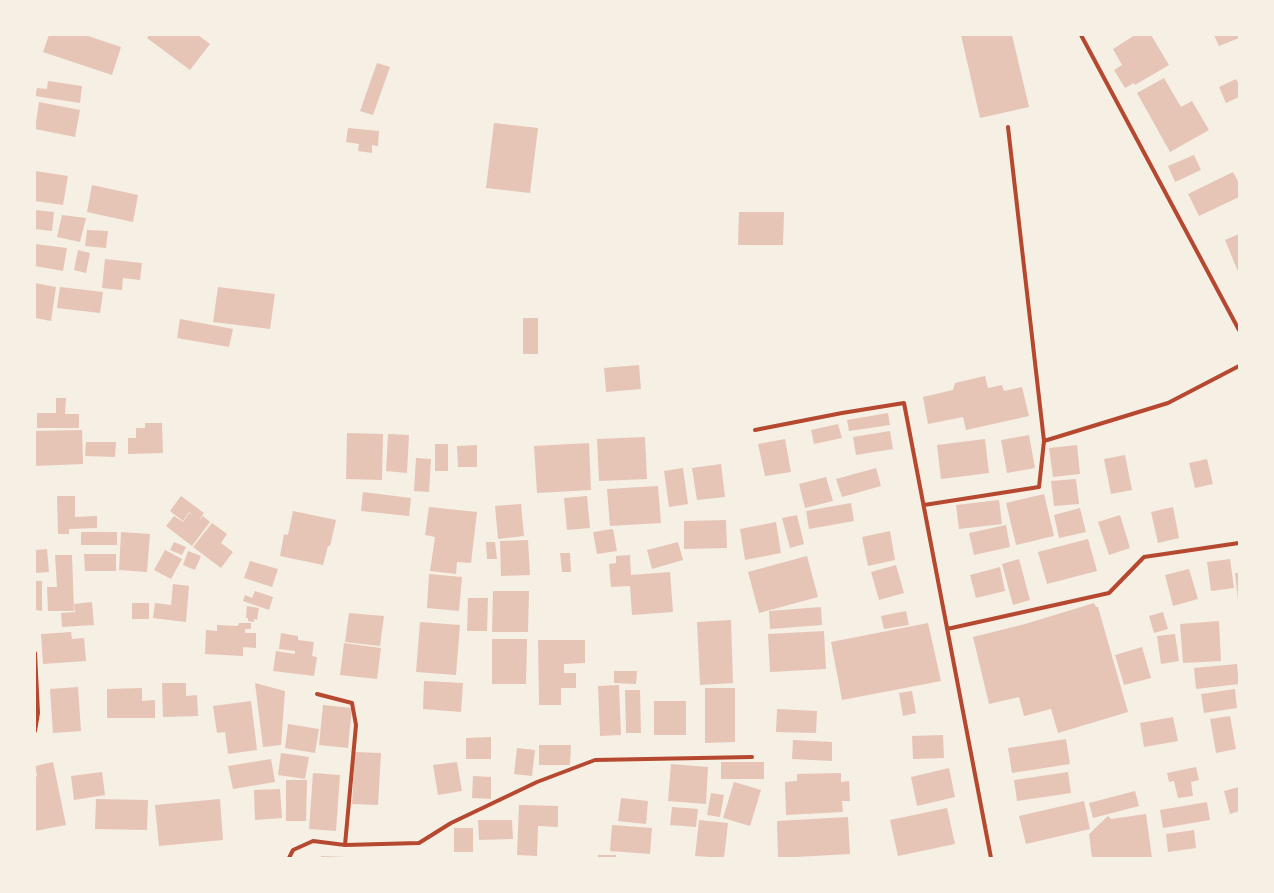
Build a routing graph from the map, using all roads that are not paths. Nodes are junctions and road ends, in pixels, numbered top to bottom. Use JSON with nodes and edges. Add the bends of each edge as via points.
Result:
{"nodes":[{"id":1,"x":1081,"y":35,"type":"edge"},
{"id":2,"x":1008,"y":127,"type":"dead end"},
{"id":3,"x":1239,"y":330,"type":"edge"},
{"id":4,"x":1239,"y":366,"type":"edge"},
{"id":5,"x":755,"y":430,"type":"dead end"},
{"id":6,"x":1044,"y":441,"type":"junction"},
{"id":7,"x":924,"y":505,"type":"junction"},
{"id":8,"x":1239,"y":543,"type":"edge"},
{"id":9,"x":947,"y":629,"type":"junction"},
{"id":10,"x":35,"y":653,"type":"edge"},
{"id":11,"x":316,"y":694,"type":"dead end"},
{"id":12,"x":35,"y":731,"type":"edge"},
{"id":13,"x":752,"y":757,"type":"dead end"},
{"id":14,"x":345,"y":845,"type":"junction"},
{"id":15,"x":290,"y":858,"type":"edge"},
{"id":16,"x":991,"y":858,"type":"edge"}],
"edges":[{"from":1,"to":3,"type":"street"},
{"from":2,"to":6,"type":"street"},
{"from":4,"to":6,"type":"street","via":[[1168,402]]},
{"from":5,"to":7,"type":"street","via":[[904,403]]},
{"from":6,"to":7,"type":"street","via":[[1040,487]]},
{"from":7,"to":9,"type":"street"},
{"from":8,"to":9,"type":"street","via":[[1144,557],[1108,594]]},
{"from":9,"to":16,"type":"street"},
{"from":10,"to":12,"type":"street","via":[[38,713]]},
{"from":11,"to":14,"type":"street","via":[[352,703],[356,725]]},
{"from":13,"to":14,"type":"street","via":[[595,760],[537,782],[451,823],[419,843]]},
{"from":14,"to":15,"type":"street","via":[[313,841],[293,850]]}]}
